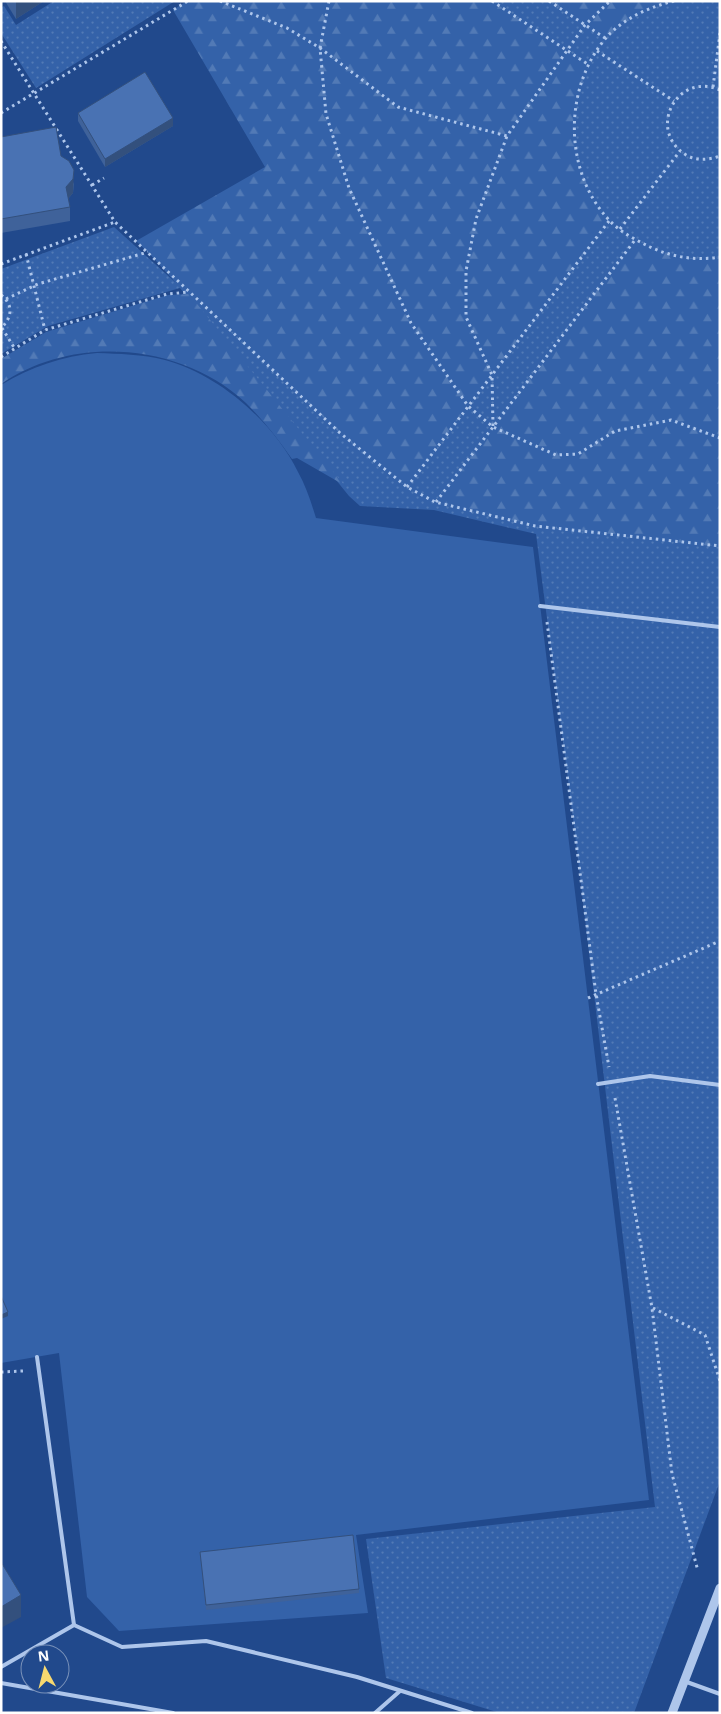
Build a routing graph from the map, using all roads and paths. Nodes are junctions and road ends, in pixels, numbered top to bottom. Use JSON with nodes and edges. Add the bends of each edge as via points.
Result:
{"nodes":[{"id":1,"x":188,"y":1,"type":"edge"},
{"id":2,"x":220,"y":1,"type":"edge"},
{"id":3,"x":329,"y":1,"type":"edge"},
{"id":4,"x":492,"y":1,"type":"edge"},
{"id":5,"x":550,"y":1,"type":"edge"},
{"id":6,"x":610,"y":1,"type":"edge"},
{"id":7,"x":674,"y":1,"type":"edge"},
{"id":8,"x":585,"y":25,"type":"junction"},
{"id":9,"x":720,"y":33,"type":"edge"},
{"id":10,"x":605,"y":38,"type":"junction"},
{"id":11,"x":1,"y":41,"type":"edge"},
{"id":12,"x":320,"y":48,"type":"junction"},
{"id":13,"x":566,"y":50,"type":"junction"},
{"id":14,"x":597,"y":51,"type":"junction"},
{"id":15,"x":589,"y":65,"type":"junction"},
{"id":16,"x":713,"y":87,"type":"junction"},
{"id":17,"x":720,"y":90,"type":"edge"},
{"id":18,"x":34,"y":93,"type":"junction"},
{"id":19,"x":674,"y":102,"type":"junction"},
{"id":20,"x":1,"y":113,"type":"edge"},
{"id":21,"x":507,"y":136,"type":"junction"},
{"id":22,"x":680,"y":151,"type":"junction"},
{"id":23,"x":720,"y":156,"type":"edge"},
{"id":24,"x":104,"y":178,"type":"dead end"},
{"id":25,"x":92,"y":185,"type":"junction"},
{"id":26,"x":609,"y":221,"type":"junction"},
{"id":27,"x":115,"y":222,"type":"junction"},
{"id":28,"x":620,"y":229,"type":"junction"},
{"id":29,"x":634,"y":240,"type":"junction"},
{"id":30,"x":148,"y":252,"type":"junction"},
{"id":31,"x":26,"y":254,"type":"junction"},
{"id":32,"x":720,"y":257,"type":"edge"},
{"id":33,"x":1,"y":264,"type":"edge"},
{"id":34,"x":34,"y":286,"type":"junction"},
{"id":35,"x":190,"y":292,"type":"junction"},
{"id":36,"x":1,"y":295,"type":"edge"},
{"id":37,"x":6,"y":299,"type":"junction"},
{"id":38,"x":1,"y":328,"type":"edge"},
{"id":39,"x":46,"y":330,"type":"junction"},
{"id":40,"x":15,"y":349,"type":"junction"},
{"id":41,"x":1,"y":357,"type":"edge"},
{"id":42,"x":492,"y":375,"type":"junction"},
{"id":43,"x":468,"y":406,"type":"junction"},
{"id":44,"x":493,"y":427,"type":"junction"},
{"id":45,"x":720,"y":438,"type":"edge"},
{"id":46,"x":407,"y":487,"type":"junction"},
{"id":47,"x":436,"y":502,"type":"junction"},
{"id":48,"x":720,"y":546,"type":"edge"},
{"id":49,"x":540,"y":606,"type":"dead end"},
{"id":50,"x":720,"y":627,"type":"edge"},
{"id":51,"x":720,"y":941,"type":"edge"},
{"id":52,"x":588,"y":998,"type":"dead end"},
{"id":53,"x":598,"y":1084,"type":"dead end"},
{"id":54,"x":720,"y":1085,"type":"edge"},
{"id":55,"x":652,"y":1308,"type":"dead end"},
{"id":56,"x":37,"y":1357,"type":"dead end"},
{"id":57,"x":39,"y":1369,"type":"junction"},
{"id":58,"x":1,"y":1372,"type":"edge"},
{"id":59,"x":720,"y":1380,"type":"edge"},
{"id":60,"x":720,"y":1588,"type":"edge"},
{"id":61,"x":74,"y":1625,"type":"junction"},
{"id":62,"x":1,"y":1667,"type":"edge"},
{"id":63,"x":684,"y":1681,"type":"junction"},
{"id":64,"x":1,"y":1683,"type":"edge"},
{"id":65,"x":400,"y":1690,"type":"junction"},
{"id":66,"x":720,"y":1694,"type":"edge"},
{"id":67,"x":173,"y":1713,"type":"edge"},
{"id":68,"x":375,"y":1713,"type":"edge"},
{"id":69,"x":472,"y":1713,"type":"edge"},
{"id":70,"x":672,"y":1713,"type":"edge"}],
"edges":[{"from":1,"to":18,"type":"path"},
{"from":2,"to":12,"type":"path","via":[[287,28]]},
{"from":3,"to":12,"type":"path"},
{"from":4,"to":13,"type":"path"},
{"from":5,"to":8,"type":"path"},
{"from":6,"to":8,"type":"path"},
{"from":7,"to":10,"type":"path","via":[[631,17]]},
{"from":8,"to":10,"type":"path"},
{"from":8,"to":13,"type":"path"},
{"from":9,"to":16,"type":"path"},
{"from":10,"to":14,"type":"path"},
{"from":11,"to":18,"type":"path"},
{"from":12,"to":21,"type":"path","via":[[398,107]]},
{"from":12,"to":43,"type":"path","via":[[326,114],[349,188],[411,323]]},
{"from":13,"to":15,"type":"path"},
{"from":13,"to":21,"type":"path"},
{"from":14,"to":15,"type":"path"},
{"from":14,"to":19,"type":"path"},
{"from":15,"to":26,"type":"path","via":[[574,108],[575,153],[591,196]]},
{"from":16,"to":17,"type":"path"},
{"from":16,"to":19,"type":"path","via":[[688,89]]},
{"from":18,"to":20,"type":"path"},
{"from":18,"to":25,"type":"path"},
{"from":19,"to":22,"type":"path","via":[[667,118],[668,130]]},
{"from":21,"to":42,"type":"path","via":[[476,218],[466,271],[466,316]]},
{"from":22,"to":23,"type":"path","via":[[701,160]]},
{"from":22,"to":28,"type":"path"},
{"from":24,"to":25,"type":"path"},
{"from":25,"to":27,"type":"path"},
{"from":26,"to":28,"type":"path"},
{"from":26,"to":42,"type":"path"},
{"from":27,"to":30,"type":"path"},
{"from":27,"to":31,"type":"path"},
{"from":28,"to":29,"type":"path"},
{"from":29,"to":32,"type":"path","via":[[669,255],[705,260]]},
{"from":29,"to":44,"type":"path"},
{"from":30,"to":34,"type":"path"},
{"from":30,"to":35,"type":"path"},
{"from":31,"to":33,"type":"path"},
{"from":31,"to":34,"type":"path"},
{"from":34,"to":37,"type":"path"},
{"from":34,"to":39,"type":"path"},
{"from":35,"to":39,"type":"path","via":[[167,294]]},
{"from":35,"to":46,"type":"path","via":[[340,434]]},
{"from":36,"to":37,"type":"path"},
{"from":37,"to":38,"type":"path","via":[[10,305],[10,318]]},
{"from":38,"to":40,"type":"path"},
{"from":39,"to":40,"type":"path"},
{"from":40,"to":41,"type":"path"},
{"from":42,"to":43,"type":"path"},
{"from":42,"to":44,"type":"path"},
{"from":43,"to":44,"type":"path"},
{"from":43,"to":46,"type":"path"},
{"from":44,"to":45,"type":"path","via":[[556,455],[578,454],[615,431],[671,420]]},
{"from":44,"to":47,"type":"path"},
{"from":46,"to":47,"type":"path"},
{"from":47,"to":48,"type":"path","via":[[535,526]]},
{"from":49,"to":50,"type":"lane"},
{"from":51,"to":52,"type":"path"},
{"from":53,"to":54,"type":"lane","via":[[650,1076]]},
{"from":55,"to":59,"type":"path","via":[[705,1335]]},
{"from":56,"to":57,"type":"lane"},
{"from":57,"to":58,"type":"path"},
{"from":57,"to":61,"type":"lane"},
{"from":60,"to":63,"type":"street"},
{"from":61,"to":62,"type":"lane"},
{"from":61,"to":65,"type":"lane","via":[[122,1648],[206,1641]]},
{"from":63,"to":66,"type":"lane"},
{"from":63,"to":70,"type":"street"},
{"from":64,"to":67,"type":"lane"},
{"from":65,"to":68,"type":"lane"},
{"from":65,"to":69,"type":"lane"}]}
